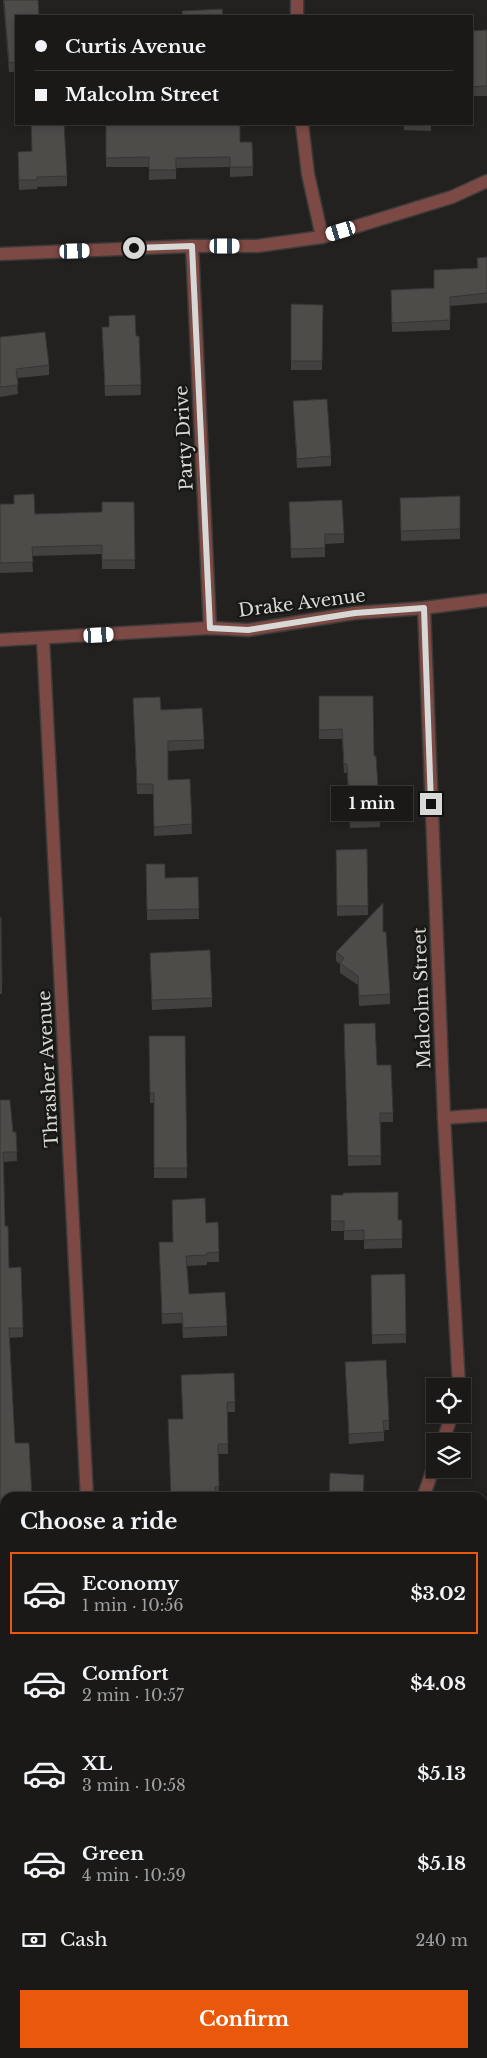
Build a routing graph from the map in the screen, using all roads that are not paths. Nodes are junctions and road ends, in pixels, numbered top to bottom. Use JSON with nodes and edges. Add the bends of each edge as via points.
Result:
{"nodes":[{"id":1,"x":297,"y":0,"type":"edge"},
{"id":2,"x":297,"y":15,"type":"edge"},
{"id":3,"x":302,"y":125,"type":"edge"},
{"id":4,"x":487,"y":181,"type":"edge"},
{"id":5,"x":322,"y":237,"type":"junction"},
{"id":6,"x":192,"y":246,"type":"junction"},
{"id":7,"x":0,"y":254,"type":"edge"},
{"id":8,"x":487,"y":600,"type":"edge"},
{"id":9,"x":424,"y":608,"type":"junction"},
{"id":10,"x":210,"y":628,"type":"junction"},
{"id":11,"x":43,"y":639,"type":"junction"},
{"id":12,"x":0,"y":640,"type":"edge"},
{"id":13,"x":487,"y":1116,"type":"edge"},
{"id":14,"x":444,"y":1118,"type":"junction"},
{"id":15,"x":459,"y":1378,"type":"edge"},
{"id":16,"x":430,"y":1478,"type":"edge"},
{"id":17,"x":87,"y":1492,"type":"edge"},
{"id":18,"x":425,"y":1492,"type":"edge"}],
"edges":[{"from":1,"to":2,"type":"street"},
{"from":3,"to":5,"type":"street","via":[[308,174]]},
{"from":4,"to":5,"type":"street","via":[[452,197]]},
{"from":5,"to":6,"type":"street","via":[[257,246]]},
{"from":6,"to":7,"type":"street"},
{"from":6,"to":10,"type":"street","name":"Party Drive"},
{"from":8,"to":9,"type":"street","name":"Drake Avenue"},
{"from":9,"to":10,"type":"street","name":"Drake Avenue","via":[[355,613],[248,630]]},
{"from":9,"to":14,"type":"street","name":"Malcolm Street"},
{"from":10,"to":11,"type":"street","name":"Drake Avenue"},
{"from":11,"to":12,"type":"street","name":"Drake Avenue"},
{"from":11,"to":17,"type":"street","name":"Thrasher Avenue"},
{"from":13,"to":14,"type":"street"},
{"from":14,"to":15,"type":"street","name":"Malcolm Street"},
{"from":16,"to":18,"type":"street"}]}
